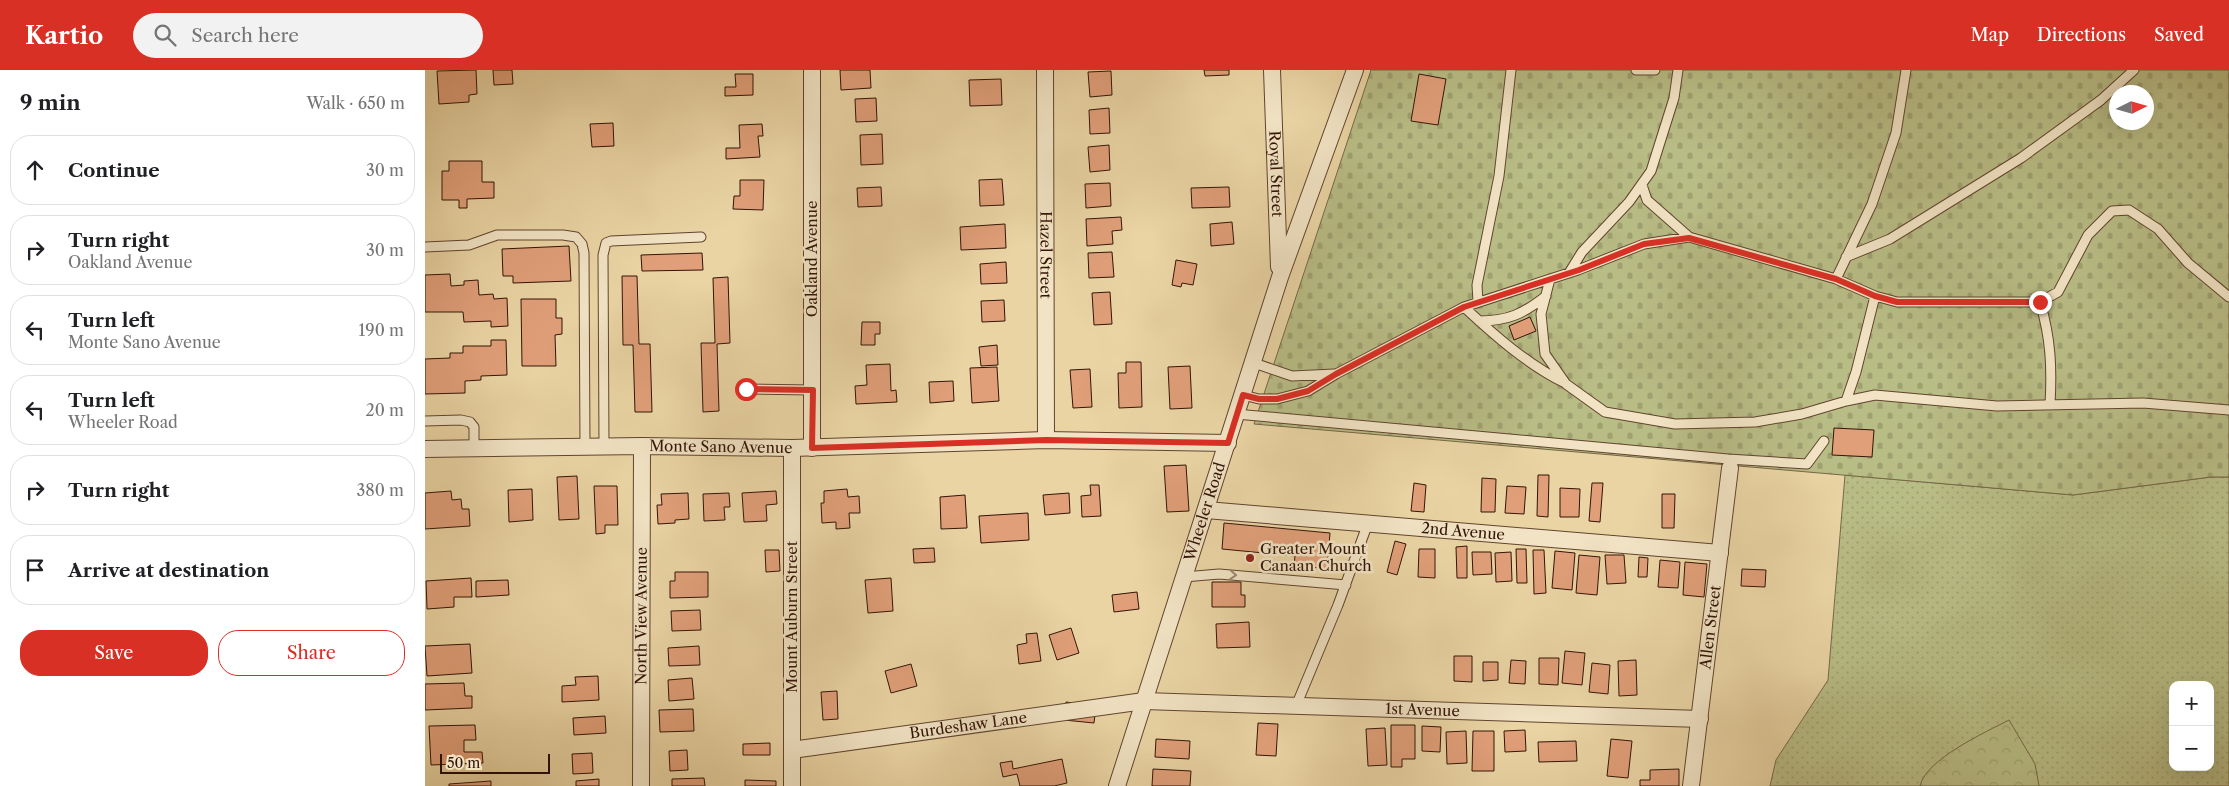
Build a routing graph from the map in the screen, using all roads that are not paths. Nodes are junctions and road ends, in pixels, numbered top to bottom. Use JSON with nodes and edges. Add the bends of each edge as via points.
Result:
{"nodes":[{"id":1,"x":812,"y":70,"type":"edge"},
{"id":2,"x":1045,"y":70,"type":"edge"},
{"id":3,"x":1272,"y":70,"type":"edge"},
{"id":4,"x":1355,"y":70,"type":"edge"},
{"id":5,"x":1511,"y":70,"type":"edge"},
{"id":6,"x":1636,"y":70,"type":"edge"},
{"id":7,"x":1655,"y":70,"type":"edge"},
{"id":8,"x":1678,"y":70,"type":"edge"},
{"id":9,"x":1907,"y":70,"type":"edge"},
{"id":10,"x":2134,"y":70,"type":"edge"},
{"id":11,"x":1641,"y":185,"type":"junction"},
{"id":12,"x":701,"y":237,"type":"dead end"},
{"id":13,"x":1689,"y":238,"type":"junction"},
{"id":14,"x":425,"y":247,"type":"edge"},
{"id":15,"x":1846,"y":257,"type":"junction"},
{"id":16,"x":1569,"y":273,"type":"junction"},
{"id":17,"x":1280,"y":277,"type":"junction"},
{"id":18,"x":1551,"y":279,"type":"junction"},
{"id":19,"x":1836,"y":279,"type":"junction"},
{"id":20,"x":1546,"y":296,"type":"junction"},
{"id":21,"x":1875,"y":296,"type":"junction"},
{"id":22,"x":2229,"y":297,"type":"edge"},
{"id":23,"x":1478,"y":302,"type":"junction"},
{"id":24,"x":2040,"y":302,"type":"junction"},
{"id":25,"x":1464,"y":307,"type":"junction"},
{"id":26,"x":1479,"y":321,"type":"junction"},
{"id":27,"x":1254,"y":363,"type":"junction"},
{"id":28,"x":1336,"y":374,"type":"junction"},
{"id":29,"x":1566,"y":384,"type":"junction"},
{"id":30,"x":746,"y":389,"type":"dead end"},
{"id":31,"x":813,"y":390,"type":"junction"},
{"id":32,"x":1243,"y":395,"type":"junction"},
{"id":33,"x":1846,"y":401,"type":"junction"},
{"id":34,"x":2050,"y":405,"type":"junction"},
{"id":35,"x":2229,"y":410,"type":"edge"},
{"id":36,"x":1236,"y":414,"type":"junction"},
{"id":37,"x":425,"y":421,"type":"edge"},
{"id":38,"x":1046,"y":440,"type":"junction"},
{"id":39,"x":1824,"y":442,"type":"dead end"},
{"id":40,"x":1228,"y":443,"type":"junction"},
{"id":41,"x":603,"y":446,"type":"junction"},
{"id":42,"x":641,"y":446,"type":"junction"},
{"id":43,"x":585,"y":447,"type":"junction"},
{"id":44,"x":474,"y":448,"type":"junction"},
{"id":45,"x":792,"y":448,"type":"junction"},
{"id":46,"x":812,"y":448,"type":"junction"},
{"id":47,"x":425,"y":449,"type":"edge"},
{"id":48,"x":1730,"y":468,"type":"dead end"},
{"id":49,"x":1206,"y":510,"type":"junction"},
{"id":50,"x":1368,"y":523,"type":"junction"},
{"id":51,"x":1719,"y":553,"type":"junction"},
{"id":52,"x":1184,"y":577,"type":"junction"},
{"id":53,"x":1345,"y":585,"type":"junction"},
{"id":54,"x":1144,"y":701,"type":"junction"},
{"id":55,"x":1296,"y":706,"type":"junction"},
{"id":56,"x":1700,"y":719,"type":"junction"},
{"id":57,"x":793,"y":750,"type":"junction"},
{"id":58,"x":641,"y":786,"type":"edge"},
{"id":59,"x":792,"y":786,"type":"edge"},
{"id":60,"x":1117,"y":786,"type":"edge"},
{"id":61,"x":1691,"y":786,"type":"edge"}],
"edges":[{"from":1,"to":31,"type":"street","name":"Oakland Avenue"},
{"from":2,"to":38,"type":"street","name":"Hazel Street"},
{"from":3,"to":17,"type":"street","name":"Royal Street"},
{"from":4,"to":17,"type":"street","name":"Wheeler Road"},
{"from":5,"to":23,"type":"lane","via":[[1499,176],[1477,285]]},
{"from":6,"to":7,"type":"lane"},
{"from":8,"to":11,"type":"lane","via":[[1663,137],[1651,172]]},
{"from":9,"to":15,"type":"lane","via":[[1896,133],[1872,204]]},
{"from":10,"to":15,"type":"lane","via":[[2101,100],[2021,158],[1890,239]]},
{"from":11,"to":13,"type":"lane","via":[[1647,200]]},
{"from":11,"to":16,"type":"lane","via":[[1581,252]]},
{"from":12,"to":41,"type":"lane","via":[[606,243],[603,255]]},
{"from":13,"to":16,"type":"lane","via":[[1644,244]]},
{"from":13,"to":19,"type":"lane"},
{"from":14,"to":43,"type":"lane","via":[[469,245],[497,235],[563,235],[576,237],[582,244]]},
{"from":15,"to":19,"type":"lane"},
{"from":16,"to":18,"type":"lane"},
{"from":17,"to":27,"type":"street","name":"Wheeler Road"},
{"from":18,"to":20,"type":"lane"},
{"from":18,"to":23,"type":"lane"},
{"from":19,"to":21,"type":"lane"},
{"from":20,"to":26,"type":"lane","via":[[1527,311],[1501,320]]},
{"from":20,"to":29,"type":"lane","via":[[1541,314],[1545,354]]},
{"from":21,"to":24,"type":"lane","via":[[1897,302]]},
{"from":21,"to":33,"type":"lane"},
{"from":22,"to":24,"type":"lane","via":[[2188,263],[2158,229],[2129,210],[2112,211],[2088,235],[2058,292]]},
{"from":23,"to":25,"type":"lane"},
{"from":24,"to":34,"type":"lane","via":[[2048,329],[2052,365]]},
{"from":25,"to":26,"type":"lane"},
{"from":25,"to":28,"type":"lane"},
{"from":26,"to":29,"type":"lane","via":[[1546,374]]},
{"from":27,"to":28,"type":"lane","via":[[1292,376]]},
{"from":27,"to":32,"type":"street","name":"Wheeler Road"},
{"from":28,"to":32,"type":"lane","via":[[1308,391],[1277,399]]},
{"from":29,"to":33,"type":"lane","via":[[1605,412],[1675,424],[1755,422],[1803,414]]},
{"from":30,"to":31,"type":"lane"},
{"from":31,"to":46,"type":"street","name":"Oakland Avenue"},
{"from":32,"to":36,"type":"street","name":"Wheeler Road"},
{"from":33,"to":34,"type":"lane","via":[[1875,395],[1997,406]]},
{"from":34,"to":35,"type":"lane","via":[[2143,403]]},
{"from":36,"to":39,"type":"lane","via":[[1807,464]]},
{"from":36,"to":40,"type":"street","name":"Wheeler Road"},
{"from":37,"to":44,"type":"lane","via":[[470,422]]},
{"from":38,"to":40,"type":"street","name":"Monte Sano Avenue"},
{"from":38,"to":46,"type":"street","name":"Monte Sano Avenue"},
{"from":40,"to":49,"type":"street","name":"Wheeler Road"},
{"from":41,"to":42,"type":"street","name":"Monte Sano Avenue"},
{"from":41,"to":43,"type":"street","name":"Monte Sano Avenue"},
{"from":42,"to":45,"type":"street","name":"Monte Sano Avenue"},
{"from":42,"to":58,"type":"street","name":"North View Avenue"},
{"from":43,"to":44,"type":"street","name":"Monte Sano Avenue"},
{"from":44,"to":47,"type":"street","name":"Monte Sano Avenue"},
{"from":45,"to":46,"type":"street","name":"Monte Sano Avenue"},
{"from":45,"to":57,"type":"street","name":"Mount Auburn Street"},
{"from":48,"to":51,"type":"street","name":"Allen Street"},
{"from":49,"to":50,"type":"street","name":"2nd Avenue"},
{"from":49,"to":52,"type":"street","name":"Wheeler Road"},
{"from":50,"to":51,"type":"street","name":"2nd Avenue"},
{"from":50,"to":53,"type":"lane"},
{"from":51,"to":56,"type":"street","name":"Allen Street"},
{"from":52,"to":53,"type":"lane","one_way":true,"via":[[1219,574]]},
{"from":52,"to":54,"type":"street","name":"Wheeler Road"},
{"from":53,"to":55,"type":"lane"},
{"from":54,"to":55,"type":"street","name":"1st Avenue"},
{"from":54,"to":57,"type":"street","name":"Burdeshaw Lane"},
{"from":54,"to":60,"type":"street","name":"Wheeler Road"},
{"from":55,"to":56,"type":"street","name":"1st Avenue"},
{"from":56,"to":61,"type":"street","name":"Allen Street"},
{"from":57,"to":59,"type":"street","name":"Mount Auburn Street"}]}
